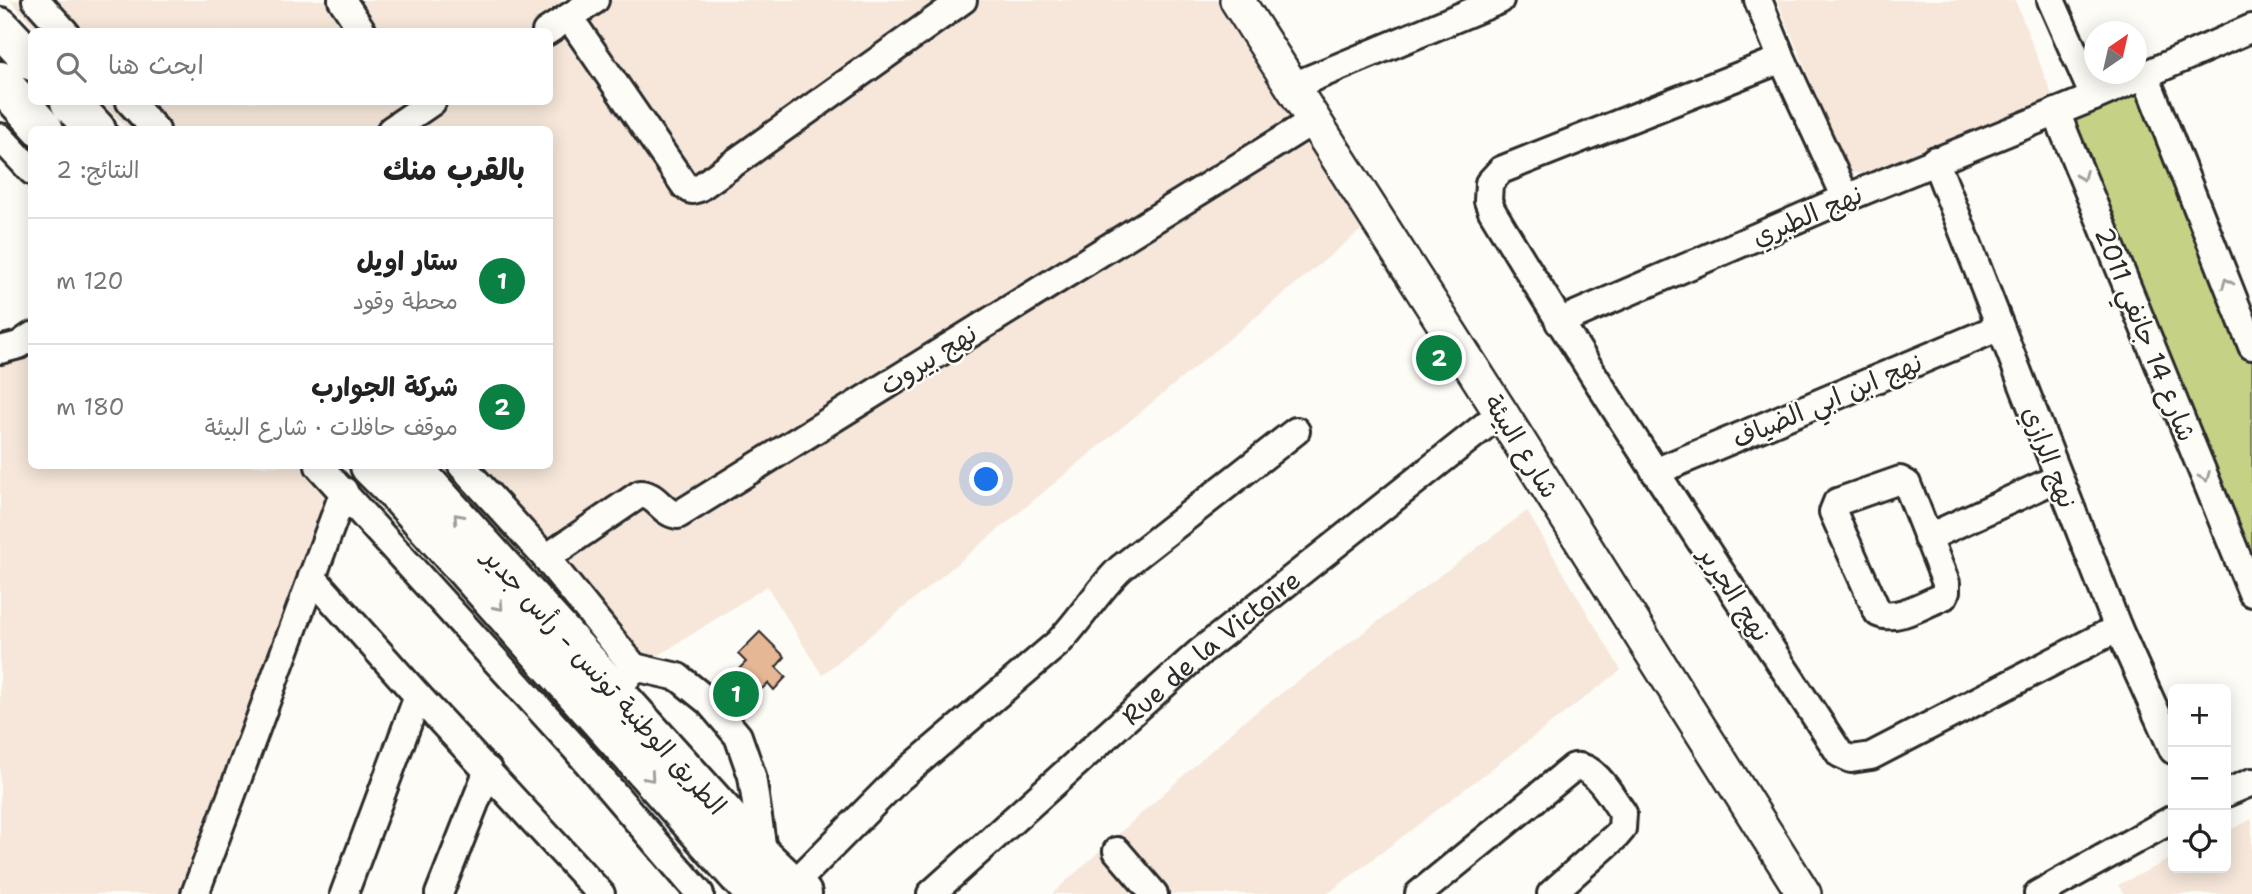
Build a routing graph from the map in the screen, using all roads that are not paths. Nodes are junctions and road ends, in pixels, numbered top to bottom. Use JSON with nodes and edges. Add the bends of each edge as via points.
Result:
{"nodes":[{"id":1,"x":36,"y":0,"type":"edge"},
{"id":2,"x":342,"y":0,"type":"edge"},
{"id":3,"x":595,"y":0,"type":"edge"},
{"id":4,"x":963,"y":0,"type":"edge"},
{"id":5,"x":1237,"y":0,"type":"edge"},
{"id":6,"x":1500,"y":0,"type":"edge"},
{"id":7,"x":1758,"y":0,"type":"edge"},
{"id":8,"x":2051,"y":0,"type":"edge"},
{"id":9,"x":569,"y":17,"type":"junction"},
{"id":10,"x":0,"y":27,"type":"edge"},
{"id":11,"x":61,"y":28,"type":"edge"},
{"id":12,"x":360,"y":28,"type":"edge"},
{"id":13,"x":552,"y":28,"type":"edge"},
{"id":14,"x":2252,"y":28,"type":"edge"},
{"id":15,"x":28,"y":57,"type":"edge"},
{"id":16,"x":1782,"y":59,"type":"junction"},
{"id":17,"x":2147,"y":74,"type":"edge"},
{"id":18,"x":2147,"y":80,"type":"edge"},
{"id":19,"x":0,"y":82,"type":"edge"},
{"id":20,"x":2124,"y":84,"type":"edge"},
{"id":21,"x":1293,"y":86,"type":"junction"},
{"id":22,"x":2094,"y":97,"type":"junction"},
{"id":23,"x":72,"y":105,"type":"edge"},
{"id":24,"x":133,"y":105,"type":"edge"},
{"id":25,"x":420,"y":105,"type":"edge"},
{"id":26,"x":2056,"y":112,"type":"junction"},
{"id":27,"x":1314,"y":120,"type":"junction"},
{"id":28,"x":40,"y":126,"type":"edge"},
{"id":29,"x":92,"y":126,"type":"edge"},
{"id":30,"x":152,"y":126,"type":"edge"},
{"id":31,"x":396,"y":126,"type":"edge"},
{"id":32,"x":0,"y":137,"type":"edge"},
{"id":33,"x":1935,"y":160,"type":"junction"},
{"id":34,"x":28,"y":167,"type":"edge"},
{"id":35,"x":1846,"y":198,"type":"junction"},
{"id":36,"x":1559,"y":322,"type":"junction"},
{"id":37,"x":2000,"y":327,"type":"junction"},
{"id":38,"x":28,"y":339,"type":"edge"},
{"id":39,"x":2252,"y":346,"type":"edge"},
{"id":40,"x":0,"y":350,"type":"edge"},
{"id":41,"x":1502,"y":413,"type":"junction"},
{"id":42,"x":1296,"y":431,"type":"dead end"},
{"id":43,"x":328,"y":469,"type":"edge"},
{"id":44,"x":414,"y":469,"type":"edge"},
{"id":45,"x":465,"y":469,"type":"edge"},
{"id":46,"x":1655,"y":472,"type":"junction"},
{"id":47,"x":357,"y":478,"type":"edge"},
{"id":48,"x":2058,"y":478,"type":"junction"},
{"id":49,"x":1927,"y":538,"type":"junction"},
{"id":50,"x":546,"y":558,"type":"junction"},
{"id":51,"x":312,"y":577,"type":"junction"},
{"id":52,"x":2252,"y":593,"type":"edge"},
{"id":53,"x":2118,"y":628,"type":"junction"},
{"id":54,"x":625,"y":681,"type":"junction"},
{"id":55,"x":418,"y":696,"type":"junction"},
{"id":56,"x":2172,"y":747,"type":"edge"},
{"id":57,"x":488,"y":770,"type":"junction"},
{"id":58,"x":2252,"y":782,"type":"edge"},
{"id":59,"x":2231,"y":791,"type":"edge"},
{"id":60,"x":2168,"y":822,"type":"edge"},
{"id":61,"x":1117,"y":851,"type":"dead end"},
{"id":62,"x":759,"y":876,"type":"edge"},
{"id":63,"x":797,"y":890,"type":"edge"},
{"id":64,"x":594,"y":891,"type":"edge"},
{"id":65,"x":195,"y":894,"type":"edge"},
{"id":66,"x":344,"y":894,"type":"edge"},
{"id":67,"x":439,"y":894,"type":"edge"},
{"id":68,"x":700,"y":894,"type":"edge"},
{"id":69,"x":930,"y":894,"type":"edge"},
{"id":70,"x":1154,"y":894,"type":"edge"},
{"id":71,"x":1419,"y":894,"type":"edge"},
{"id":72,"x":1551,"y":894,"type":"edge"},
{"id":73,"x":1804,"y":894,"type":"edge"},
{"id":74,"x":2038,"y":894,"type":"edge"}],
"edges":[{"from":1,"to":11,"type":"street"},
{"from":2,"to":12,"type":"street"},
{"from":3,"to":9,"type":"street"},
{"from":4,"to":9,"type":"street","via":[[692,190]]},
{"from":5,"to":21,"type":"main road","name":"شارع البيئة"},
{"from":6,"to":21,"type":"street"},
{"from":7,"to":16,"type":"street"},
{"from":8,"to":22,"type":"street"},
{"from":9,"to":13,"type":"street"},
{"from":10,"to":15,"type":"highway"},
{"from":14,"to":17,"type":"street"},
{"from":16,"to":35,"type":"street"},
{"from":16,"to":36,"type":"street","name":"نهج الجرير","via":[[1501,170],[1489,183],[1488,201]]},
{"from":39,"to":18,"type":"street","one_way":true},
{"from":19,"to":28,"type":"highway"},
{"from":20,"to":22,"type":"street"},
{"from":21,"to":27,"type":"main road","name":"شارع البيئة"},
{"from":22,"to":26,"type":"street"},
{"from":23,"to":29,"type":"highway"},
{"from":24,"to":30,"type":"street"},
{"from":25,"to":31,"type":"street"},
{"from":26,"to":33,"type":"street","name":"نهج الطبري"},
{"from":26,"to":52,"type":"street","name":"شارع 14 جانفي 2011","one_way":true},
{"from":27,"to":41,"type":"main road","name":"شارع البيئة"},
{"from":27,"to":50,"type":"street","name":"نهج بيروت","via":[[678,514],[668,513],[649,495],[640,494]]},
{"from":32,"to":34,"type":"street"},
{"from":33,"to":35,"type":"street","name":"نهج الطبري"},
{"from":33,"to":37,"type":"street","name":"نهج الرازي"},
{"from":35,"to":36,"type":"street","name":"نهج الطبري"},
{"from":36,"to":46,"type":"street","name":"نهج الجرير"},
{"from":37,"to":46,"type":"street","name":"نهج ابن ابي الضياف"},
{"from":37,"to":48,"type":"street","name":"نهج الرازي"},
{"from":38,"to":40,"type":"street"},
{"from":41,"to":69,"type":"street","name":"Rue de la Victoire","via":[[1200,652]]},
{"from":41,"to":73,"type":"main road","name":"شارع البيئة"},
{"from":42,"to":63,"type":"street","via":[[1101,586],[1058,643],[898,779]]},
{"from":43,"to":47,"type":"street"},
{"from":54,"to":44,"type":"highway","name":"الطريق الوطنية تونس - رأس جدير","one_way":true},
{"from":45,"to":50,"type":"street"},
{"from":46,"to":53,"type":"street","name":"نهج الجرير","via":[[1840,754],[1851,759],[1871,756]]},
{"from":47,"to":51,"type":"street"},
{"from":47,"to":62,"type":"highway","name":"الطريق الوطنية تونس - رأس جدير","one_way":true,"via":[[402,498]]},
{"from":47,"to":68,"type":"street"},
{"from":48,"to":49,"type":"street"},
{"from":48,"to":53,"type":"street","name":"نهج الرازي"},
{"from":49,"to":49,"type":"street","via":[[1903,481],[1837,502],[1834,507],[1834,517],[1878,613],[1883,615],[1894,616],[1947,592]]},
{"from":50,"to":54,"type":"street"},
{"from":51,"to":55,"type":"street"},
{"from":51,"to":65,"type":"street"},
{"from":53,"to":56,"type":"street","name":"نهج الرازي"},
{"from":54,"to":62,"type":"highway","name":"الطريق الوطنية تونس - رأس جدير"},
{"from":54,"to":62,"type":"street","via":[[678,677],[709,702],[738,736],[752,776]]},
{"from":55,"to":57,"type":"street"},
{"from":55,"to":66,"type":"street"},
{"from":57,"to":64,"type":"street"},
{"from":57,"to":67,"type":"street"},
{"from":58,"to":59,"type":"street"},
{"from":60,"to":74,"type":"street"},
{"from":61,"to":70,"type":"street"},
{"from":62,"to":63,"type":"highway","name":"الطريق الوطنية تونس - رأس جدير"},
{"from":71,"to":72,"type":"street","via":[[1574,767],[1582,766],[1623,813],[1624,821],[1616,836]]}]}
